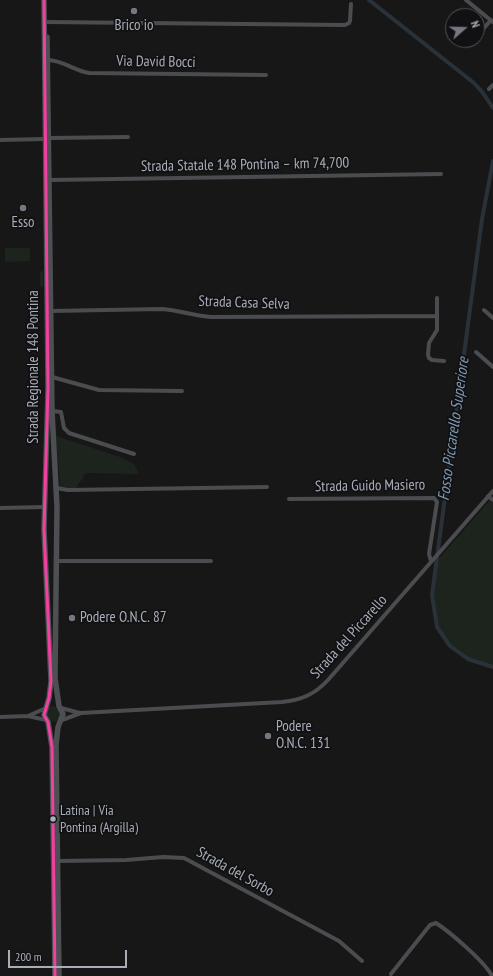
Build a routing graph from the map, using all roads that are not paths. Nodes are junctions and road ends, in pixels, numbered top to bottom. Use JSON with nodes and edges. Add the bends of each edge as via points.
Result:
{"nodes":[{"id":1,"x":44,"y":0,"type":"edge"},
{"id":2,"x":466,"y":0,"type":"edge"},
{"id":3,"x":350,"y":4,"type":"dead end"},
{"id":4,"x":492,"y":21,"type":"edge"},
{"id":5,"x":45,"y":25,"type":"junction"},
{"id":6,"x":48,"y":60,"type":"junction"},
{"id":7,"x":266,"y":75,"type":"dead end"},
{"id":8,"x":493,"y":85,"type":"edge"},
{"id":9,"x":489,"y":89,"type":"dead end"},
{"id":10,"x":128,"y":137,"type":"dead end"},
{"id":11,"x":47,"y":138,"type":"junction"},
{"id":12,"x":0,"y":140,"type":"edge"},
{"id":13,"x":441,"y":174,"type":"dead end"},
{"id":14,"x":50,"y":180,"type":"junction"},
{"id":15,"x":437,"y":298,"type":"dead end"},
{"id":16,"x":484,"y":310,"type":"dead end"},
{"id":17,"x":51,"y":311,"type":"junction"},
{"id":18,"x":436,"y":316,"type":"junction"},
{"id":19,"x":493,"y":318,"type":"edge"},
{"id":20,"x":476,"y":352,"type":"dead end"},
{"id":21,"x":444,"y":361,"type":"dead end"},
{"id":22,"x":493,"y":367,"type":"edge"},
{"id":23,"x":52,"y":377,"type":"junction"},
{"id":24,"x":182,"y":391,"type":"dead end"},
{"id":25,"x":52,"y":411,"type":"junction"},
{"id":26,"x":134,"y":454,"type":"dead end"},
{"id":27,"x":267,"y":487,"type":"dead end"},
{"id":28,"x":56,"y":488,"type":"junction"},
{"id":29,"x":493,"y":491,"type":"edge"},
{"id":30,"x":488,"y":496,"type":"junction"},
{"id":31,"x":289,"y":499,"type":"dead end"},
{"id":32,"x":493,"y":500,"type":"edge"},
{"id":33,"x":44,"y":507,"type":"junction"},
{"id":34,"x":0,"y":508,"type":"edge"},
{"id":35,"x":57,"y":561,"type":"junction"},
{"id":36,"x":211,"y":561,"type":"dead end"},
{"id":37,"x":431,"y":561,"type":"junction"},
{"id":38,"x":47,"y":707,"type":"junction"},
{"id":39,"x":60,"y":707,"type":"junction"},
{"id":40,"x":81,"y":713,"type":"junction"},
{"id":41,"x":28,"y":716,"type":"junction"},
{"id":42,"x":0,"y":717,"type":"edge"},
{"id":43,"x":47,"y":721,"type":"junction"},
{"id":44,"x":61,"y":721,"type":"junction"},
{"id":45,"x":58,"y":861,"type":"junction"},
{"id":46,"x":362,"y":961,"type":"dead end"},
{"id":47,"x":391,"y":974,"type":"dead end"},
{"id":48,"x":55,"y":976,"type":"edge"},
{"id":49,"x":59,"y":976,"type":"edge"},
{"id":50,"x":492,"y":976,"type":"edge"}],
"edges":[{"from":1,"to":5,"type":"main road","name":"Strada Regionale 148 Pontina"},
{"from":2,"to":4,"type":"street"},
{"from":3,"to":5,"type":"street","via":[[350,21],[345,25]]},
{"from":5,"to":6,"type":"main road","name":"Strada Regionale 148 Pontina"},
{"from":5,"to":11,"type":"main road","name":"Strada Regionale 148 Pontina"},
{"from":6,"to":7,"type":"street","name":"Via David Bocci","via":[[89,73]]},
{"from":6,"to":11,"type":"main road","name":"Strada Regionale 148 Pontina"},
{"from":8,"to":9,"type":"street"},
{"from":10,"to":11,"type":"street"},
{"from":11,"to":12,"type":"street"},
{"from":11,"to":14,"type":"main road","name":"Strada Regionale 148 Pontina"},
{"from":11,"to":33,"type":"main road","name":"Strada Regionale 148 Pontina","via":[[48,388]]},
{"from":13,"to":14,"type":"street","name":"Strada Statale 148 Pontina – km 74,700"},
{"from":14,"to":17,"type":"main road","name":"Strada Regionale 148 Pontina"},
{"from":15,"to":18,"type":"street"},
{"from":16,"to":19,"type":"street"},
{"from":17,"to":18,"type":"street","name":"Strada Casa Selva","via":[[162,309],[202,317]]},
{"from":17,"to":23,"type":"main road","name":"Strada Regionale 148 Pontina"},
{"from":18,"to":21,"type":"street","via":[[437,330],[429,343],[428,356],[433,360]]},
{"from":20,"to":22,"type":"street"},
{"from":23,"to":24,"type":"street","via":[[97,390]]},
{"from":23,"to":25,"type":"main road","name":"Strada Regionale 148 Pontina"},
{"from":25,"to":26,"type":"street","via":[[61,412],[64,428],[69,433]]},
{"from":25,"to":28,"type":"main road","name":"Strada Regionale 148 Pontina"},
{"from":27,"to":28,"type":"street","via":[[70,490]]},
{"from":28,"to":35,"type":"main road","name":"Strada Regionale 148 Pontina"},
{"from":29,"to":30,"type":"street","name":"Strada del Piccarello"},
{"from":30,"to":32,"type":"street"},
{"from":30,"to":37,"type":"street","name":"Strada del Piccarello"},
{"from":31,"to":37,"type":"street","name":"Strada Guido Masiero","via":[[434,498],[437,502],[429,554]]},
{"from":33,"to":34,"type":"street"},
{"from":33,"to":38,"type":"main road","name":"Strada Regionale 148 Pontina","via":[[51,681]]},
{"from":35,"to":36,"type":"street"},
{"from":35,"to":39,"type":"main road","name":"Strada Regionale 148 Pontina","via":[[55,678]]},
{"from":37,"to":40,"type":"street","name":"Strada del Piccarello","via":[[326,682],[306,698],[275,703]]},
{"from":38,"to":39,"type":"main road"},
{"from":38,"to":41,"type":"street"},
{"from":38,"to":43,"type":"main road","name":"Strada Regionale 148 Pontina","via":[[44,715]]},
{"from":39,"to":40,"type":"street","name":"Strada del Piccarello"},
{"from":39,"to":44,"type":"main road","name":"Strada Regionale 148 Pontina","via":[[63,714]]},
{"from":40,"to":44,"type":"street","name":"Strada del Piccarello"},
{"from":41,"to":42,"type":"street"},
{"from":41,"to":43,"type":"street"},
{"from":43,"to":44,"type":"main road","via":[[54,724]]},
{"from":43,"to":48,"type":"main road","name":"Strada Regionale 148 Pontina","via":[[52,747]]},
{"from":44,"to":45,"type":"main road","name":"Strada Regionale 148 Pontina","via":[[56,745]]},
{"from":45,"to":46,"type":"street","name":"Strada del Sorbo","via":[[184,858],[339,942]]},
{"from":45,"to":49,"type":"main road","name":"Strada Regionale 148 Pontina"},
{"from":47,"to":50,"type":"street","via":[[430,925],[435,923],[474,955]]}]}
